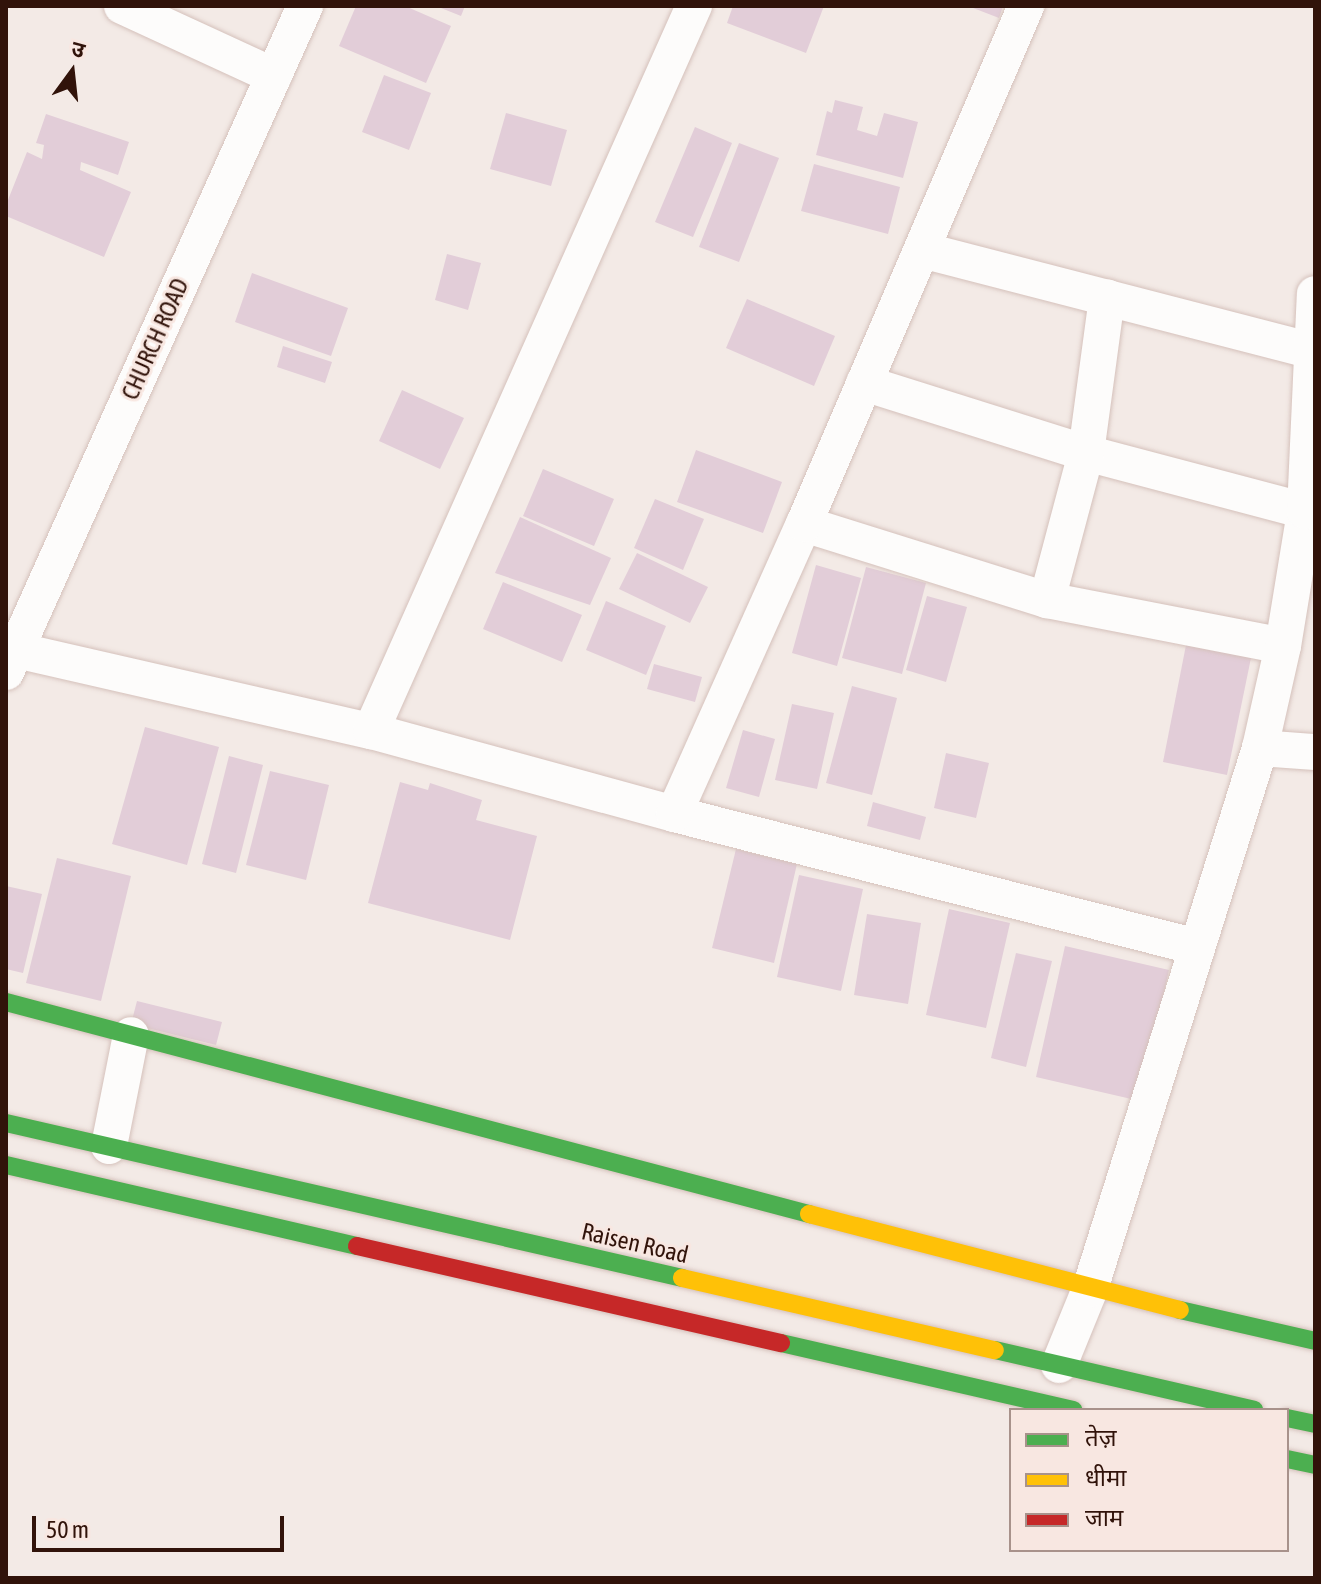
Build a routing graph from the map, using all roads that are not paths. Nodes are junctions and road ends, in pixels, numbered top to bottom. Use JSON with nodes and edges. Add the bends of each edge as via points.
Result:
{"nodes":[{"id":1,"x":122,"y":6,"type":"edge"},
{"id":2,"x":305,"y":6,"type":"edge"},
{"id":3,"x":694,"y":6,"type":"edge"},
{"id":4,"x":1026,"y":6,"type":"edge"},
{"id":5,"x":274,"y":76,"type":"junction"},
{"id":6,"x":922,"y":250,"type":"junction"},
{"id":7,"x":1315,"y":294,"type":"edge"},
{"id":8,"x":1107,"y":297,"type":"junction"},
{"id":9,"x":1310,"y":350,"type":"junction"},
{"id":10,"x":864,"y":383,"type":"junction"},
{"id":11,"x":1086,"y":453,"type":"junction"},
{"id":12,"x":1305,"y":511,"type":"junction"},
{"id":13,"x":804,"y":524,"type":"junction"},
{"id":14,"x":1047,"y":600,"type":"junction"},
{"id":15,"x":1283,"y":646,"type":"junction"},
{"id":16,"x":11,"y":662,"type":"edge"},
{"id":17,"x":371,"y":731,"type":"junction"},
{"id":18,"x":1260,"y":748,"type":"junction"},
{"id":19,"x":1315,"y":752,"type":"edge"},
{"id":20,"x":674,"y":814,"type":"junction"},
{"id":21,"x":1197,"y":947,"type":"junction"},
{"id":22,"x":6,"y":1002,"type":"edge"},
{"id":23,"x":131,"y":1035,"type":"junction"},
{"id":24,"x":6,"y":1123,"type":"edge"},
{"id":25,"x":109,"y":1146,"type":"junction"},
{"id":26,"x":6,"y":1165,"type":"edge"},
{"id":27,"x":1090,"y":1289,"type":"junction"},
{"id":28,"x":1315,"y":1341,"type":"edge"},
{"id":29,"x":1059,"y":1365,"type":"junction"},
{"id":30,"x":1064,"y":1408,"type":"edge"},
{"id":31,"x":1245,"y":1408,"type":"edge"},
{"id":32,"x":1289,"y":1418,"type":"edge"},
{"id":33,"x":1315,"y":1424,"type":"edge"},
{"id":34,"x":1289,"y":1459,"type":"edge"},
{"id":35,"x":1315,"y":1465,"type":"edge"}],
"edges":[{"from":1,"to":5,"type":"street"},
{"from":2,"to":5,"type":"street","name":"CHURCH ROAD"},
{"from":3,"to":17,"type":"street"},
{"from":4,"to":6,"type":"street"},
{"from":5,"to":16,"type":"street","name":"CHURCH ROAD"},
{"from":6,"to":8,"type":"street"},
{"from":6,"to":10,"type":"street"},
{"from":7,"to":9,"type":"street"},
{"from":8,"to":9,"type":"street"},
{"from":8,"to":11,"type":"street"},
{"from":9,"to":12,"type":"street"},
{"from":10,"to":11,"type":"street"},
{"from":10,"to":13,"type":"street"},
{"from":11,"to":12,"type":"street"},
{"from":11,"to":14,"type":"street"},
{"from":12,"to":15,"type":"street"},
{"from":13,"to":14,"type":"street"},
{"from":13,"to":20,"type":"street"},
{"from":14,"to":15,"type":"street"},
{"from":15,"to":18,"type":"street"},
{"from":16,"to":17,"type":"street"},
{"from":17,"to":20,"type":"street"},
{"from":18,"to":19,"type":"street"},
{"from":18,"to":21,"type":"street"},
{"from":20,"to":21,"type":"street"},
{"from":21,"to":27,"type":"street"},
{"from":22,"to":23,"type":"main road"},
{"from":23,"to":25,"type":"street"},
{"from":23,"to":27,"type":"main road"},
{"from":24,"to":25,"type":"main road","name":"Raisen Road"},
{"from":25,"to":29,"type":"main road","name":"Raisen Road"},
{"from":26,"to":30,"type":"main road"},
{"from":27,"to":28,"type":"main road"},
{"from":27,"to":29,"type":"street"},
{"from":29,"to":31,"type":"main road","name":"Raisen Road"},
{"from":32,"to":33,"type":"main road"},
{"from":34,"to":35,"type":"main road"}]}
